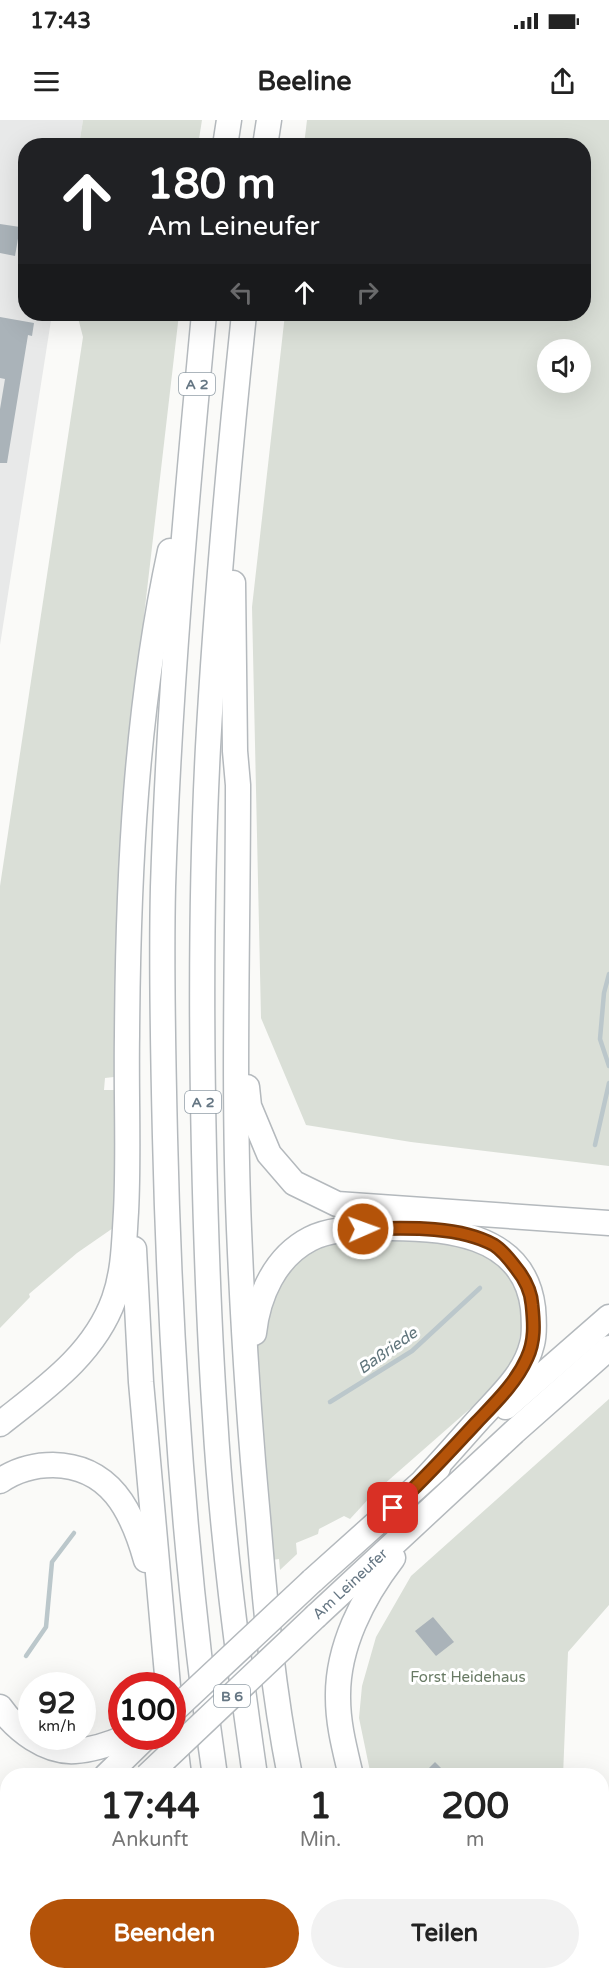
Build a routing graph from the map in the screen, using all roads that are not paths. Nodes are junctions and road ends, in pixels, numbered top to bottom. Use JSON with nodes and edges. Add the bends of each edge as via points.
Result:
{"nodes":[{"id":1,"x":229,"y":120,"type":"edge"},
{"id":2,"x":269,"y":120,"type":"edge"},
{"id":3,"x":226,"y":138,"type":"edge"},
{"id":4,"x":267,"y":138,"type":"edge"},
{"id":5,"x":203,"y":321,"type":"edge"},
{"id":6,"x":243,"y":321,"type":"edge"},
{"id":7,"x":232,"y":427,"type":"junction"},
{"id":8,"x":190,"y":455,"type":"junction"},
{"id":9,"x":236,"y":1004,"type":"junction"},
{"id":10,"x":128,"y":1136,"type":"junction"},
{"id":11,"x":609,"y":1223,"type":"edge"},
{"id":12,"x":609,"y":1317,"type":"edge"},
{"id":13,"x":609,"y":1348,"type":"edge"},
{"id":14,"x":0,"y":1424,"type":"edge"},
{"id":15,"x":252,"y":1449,"type":"junction"},
{"id":16,"x":425,"y":1479,"type":"junction"},
{"id":17,"x":0,"y":1481,"type":"edge"},
{"id":18,"x":437,"y":1502,"type":"junction"},
{"id":19,"x":164,"y":1647,"type":"junction"},
{"id":20,"x":167,"y":1672,"type":"edge"},
{"id":21,"x":186,"y":1699,"type":"edge"},
{"id":22,"x":278,"y":1702,"type":"junction"},
{"id":23,"x":0,"y":1707,"type":"edge"},
{"id":24,"x":176,"y":1750,"type":"edge"},
{"id":25,"x":118,"y":1753,"type":"edge"},
{"id":26,"x":155,"y":1768,"type":"edge"},
{"id":27,"x":178,"y":1768,"type":"edge"},
{"id":28,"x":214,"y":1768,"type":"edge"},
{"id":29,"x":254,"y":1768,"type":"edge"},
{"id":30,"x":289,"y":1768,"type":"edge"},
{"id":31,"x":300,"y":1768,"type":"edge"},
{"id":32,"x":349,"y":1768,"type":"edge"},
{"id":33,"x":0,"y":1806,"type":"edge"},
{"id":34,"x":0,"y":1823,"type":"edge"}],
"edges":[{"from":1,"to":3,"type":"highway"},
{"from":2,"to":4,"type":"highway"},
{"from":5,"to":8,"type":"highway","number":"A 2"},
{"from":6,"to":7,"type":"highway","number":"A 2"},
{"from":7,"to":9,"type":"highway","via":[[238,785]]},
{"from":7,"to":29,"type":"highway","number":"A 2","via":[[208,748],[202,1041],[215,1418]]},
{"from":8,"to":10,"type":"highway","via":[[164,580],[141,747],[132,865]]},
{"from":8,"to":28,"type":"highway","number":"A 2","via":[[168,747],[163,1044],[167,1253],[178,1424]]},
{"from":9,"to":11,"type":"highway","via":[[249,1106],[269,1154],[294,1183],[337,1204]]},
{"from":9,"to":15,"type":"highway","via":[[239,1228]]},
{"from":10,"to":14,"type":"highway","via":[[124,1261],[114,1300],[92,1340],[64,1373]]},
{"from":10,"to":19,"type":"highway","via":[[141,1382]]},
{"from":12,"to":16,"type":"highway","name":"Am Leineufer","number":"B 6"},
{"from":13,"to":18,"type":"highway","name":"Am Leineufer","number":"B 6"},
{"from":15,"to":16,"type":"highway","via":[[255,1323],[263,1293],[278,1266],[294,1250],[318,1236],[347,1229],[461,1233],[495,1245],[525,1279],[532,1299],[533,1344],[515,1380]]},
{"from":15,"to":22,"type":"highway"},
{"from":16,"to":21,"type":"highway","name":"Am Leineufer","number":"B 6","bridge":true},
{"from":17,"to":19,"type":"highway","via":[[24,1469],[56,1465],[78,1467],[111,1488],[133,1520],[146,1558]]},
{"from":18,"to":26,"type":"highway","name":"Am Leineufer","number":"B 6","bridge":true},
{"from":18,"to":32,"type":"highway","via":[[385,1568],[352,1629],[341,1665],[338,1697],[341,1736]]},
{"from":19,"to":20,"type":"highway"},
{"from":22,"to":30,"type":"highway"},
{"from":22,"to":31,"type":"highway"},
{"from":23,"to":25,"type":"highway","via":[[15,1725],[50,1747],[73,1752],[96,1748]]},
{"from":24,"to":27,"type":"highway"},
{"from":33,"to":34,"type":"highway"}]}
